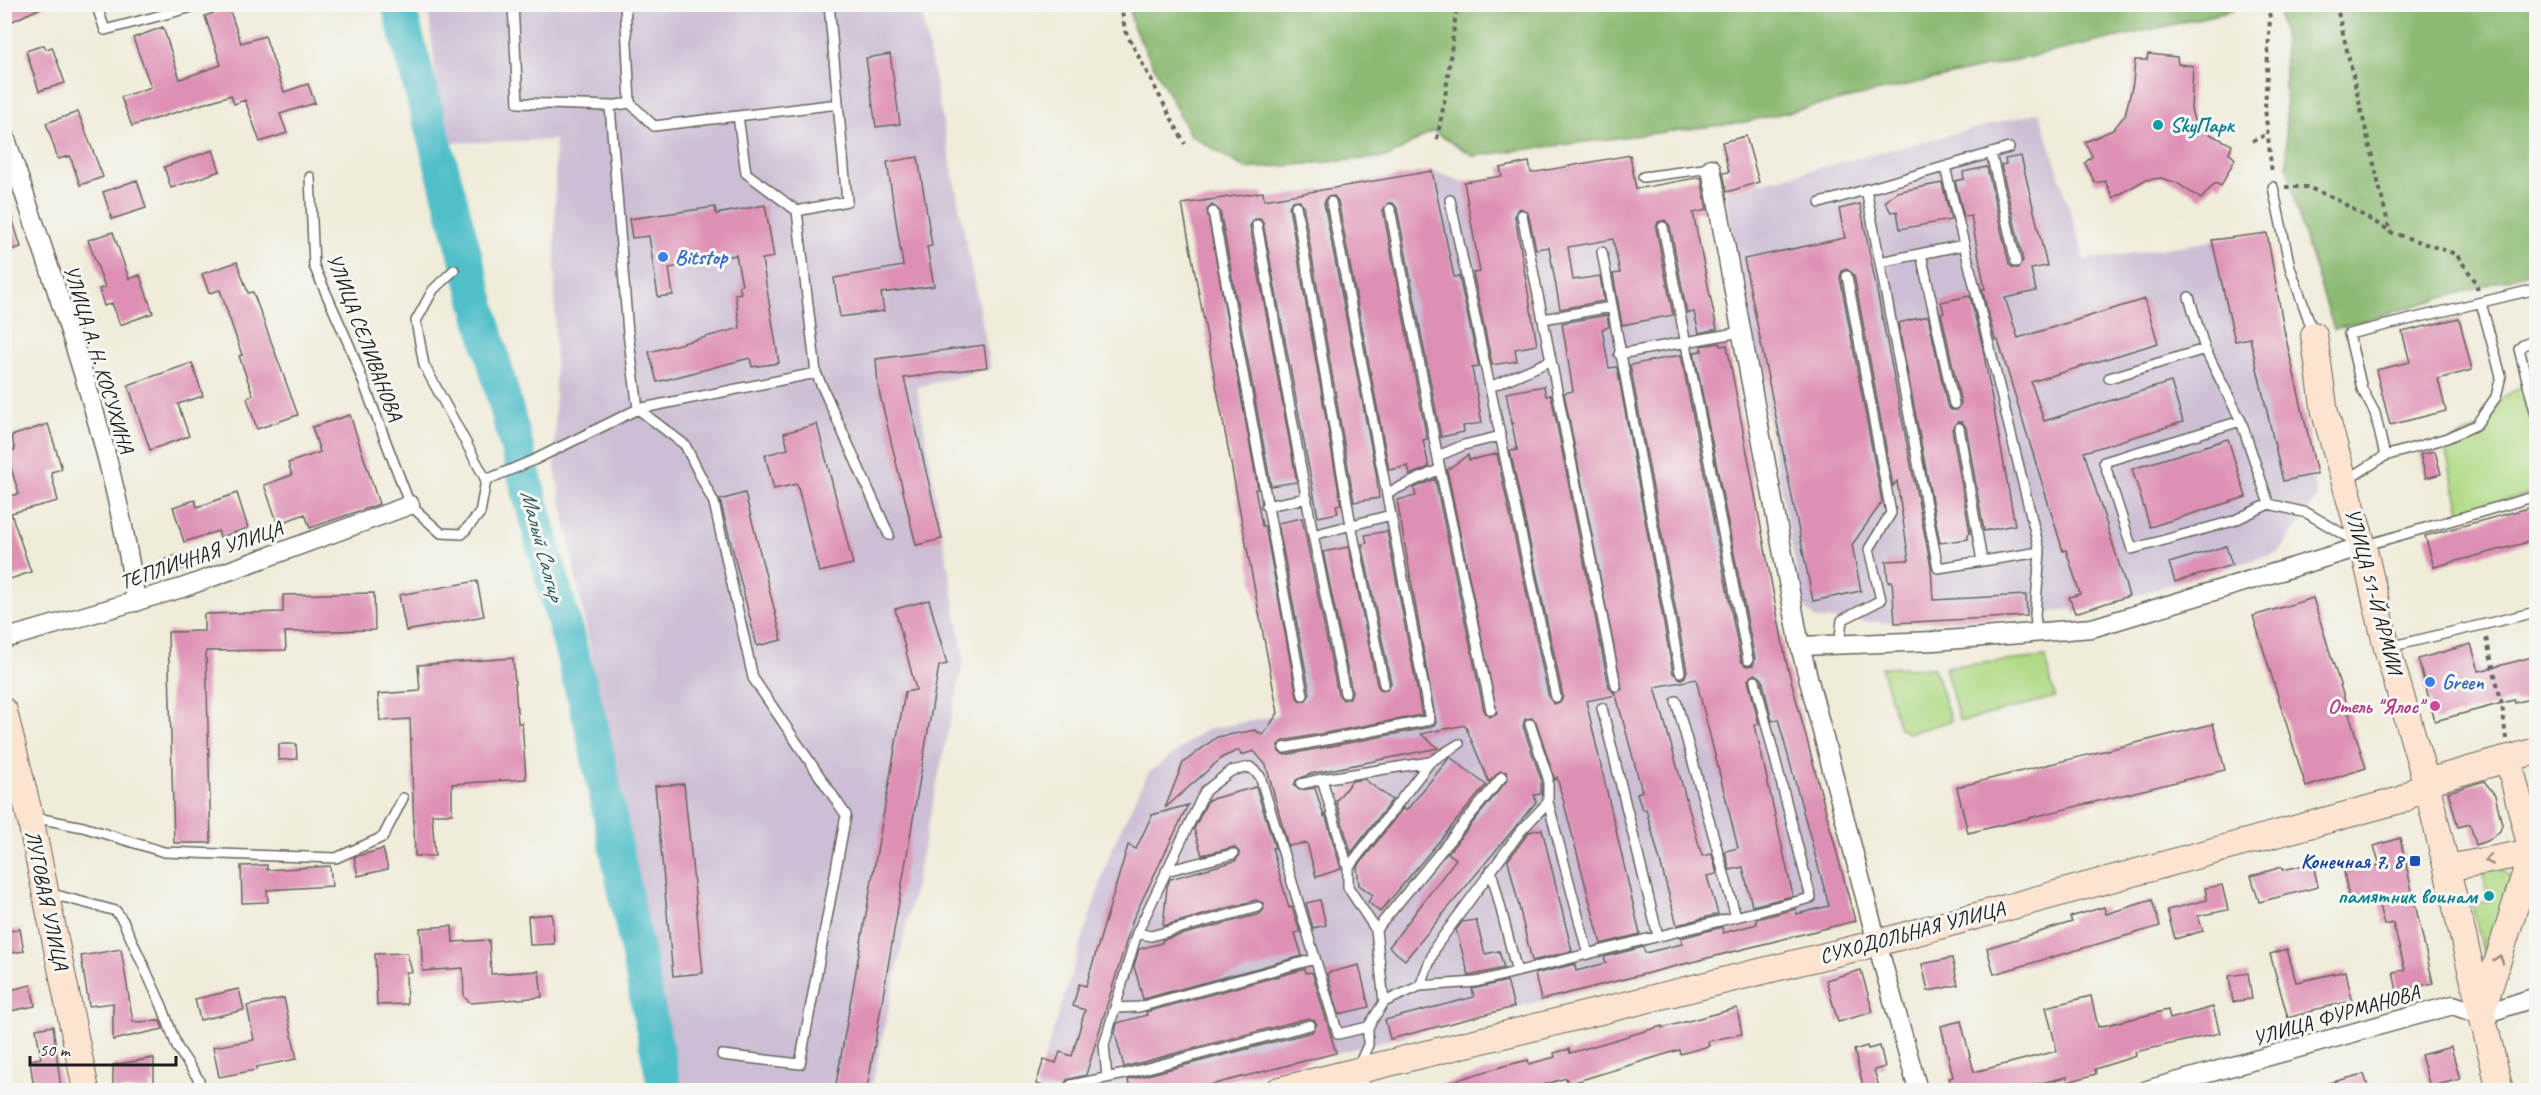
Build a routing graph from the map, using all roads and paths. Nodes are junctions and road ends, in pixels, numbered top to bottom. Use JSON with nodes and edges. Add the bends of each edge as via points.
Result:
{"nodes":[{"id":1,"x":96,"y":4,"type":"edge"},
{"id":2,"x":513,"y":4,"type":"edge"},
{"id":3,"x":625,"y":4,"type":"edge"},
{"id":4,"x":829,"y":4,"type":"edge"},
{"id":5,"x":1121,"y":4,"type":"edge"},
{"id":6,"x":1457,"y":4,"type":"edge"},
{"id":7,"x":2268,"y":4,"type":"edge"},
{"id":8,"x":2336,"y":4,"type":"edge"},
{"id":9,"x":189,"y":8,"type":"dead end"},
{"id":10,"x":630,"y":103,"type":"junction"},
{"id":11,"x":838,"y":104,"type":"junction"},
{"id":12,"x":610,"y":106,"type":"junction"},
{"id":13,"x":738,"y":116,"type":"junction"},
{"id":14,"x":4,"y":133,"type":"edge"},
{"id":15,"x":2268,"y":134,"type":"junction"},
{"id":16,"x":1437,"y":139,"type":"dead end"},
{"id":17,"x":2252,"y":141,"type":"dead end"},
{"id":18,"x":1185,"y":144,"type":"dead end"},
{"id":19,"x":2008,"y":148,"type":"dead end"},
{"id":20,"x":1991,"y":153,"type":"junction"},
{"id":21,"x":1945,"y":167,"type":"junction"},
{"id":22,"x":1711,"y":168,"type":"joint"},
{"id":23,"x":310,"y":177,"type":"dead end"},
{"id":24,"x":1643,"y":177,"type":"dead end"},
{"id":25,"x":2273,"y":187,"type":"junction"},
{"id":26,"x":1866,"y":189,"type":"junction"},
{"id":27,"x":1450,"y":200,"type":"dead end"},
{"id":28,"x":1331,"y":202,"type":"dead end"},
{"id":29,"x":1820,"y":203,"type":"dead end"},
{"id":30,"x":1296,"y":206,"type":"dead end"},
{"id":31,"x":1389,"y":209,"type":"dead end"},
{"id":32,"x":797,"y":211,"type":"junction"},
{"id":33,"x":1213,"y":212,"type":"dead end"},
{"id":34,"x":1522,"y":215,"type":"dead end"},
{"id":35,"x":1257,"y":225,"type":"dead end"},
{"id":36,"x":1663,"y":227,"type":"dead end"},
{"id":37,"x":2390,"y":232,"type":"junction"},
{"id":38,"x":1964,"y":245,"type":"junction"},
{"id":39,"x":1602,"y":252,"type":"dead end"},
{"id":40,"x":1921,"y":254,"type":"junction"},
{"id":41,"x":1881,"y":262,"type":"junction"},
{"id":42,"x":2016,"y":262,"type":"dead end"},
{"id":43,"x":454,"y":270,"type":"dead end"},
{"id":44,"x":1847,"y":276,"type":"dead end"},
{"id":45,"x":2536,"y":289,"type":"edge"},
{"id":46,"x":2189,"y":297,"type":"dead end"},
{"id":47,"x":2481,"y":302,"type":"junction"},
{"id":48,"x":1611,"y":307,"type":"junction"},
{"id":49,"x":1543,"y":319,"type":"junction"},
{"id":50,"x":1741,"y":332,"type":"junction"},
{"id":51,"x":2314,"y":335,"type":"joint"},
{"id":52,"x":2536,"y":340,"type":"edge"},
{"id":53,"x":1686,"y":343,"type":"junction"},
{"id":54,"x":2205,"y":350,"type":"junction"},
{"id":55,"x":1619,"y":354,"type":"junction"},
{"id":56,"x":1550,"y":361,"type":"junction"},
{"id":57,"x":816,"y":373,"type":"junction"},
{"id":58,"x":2109,"y":378,"type":"dead end"},
{"id":59,"x":1490,"y":387,"type":"junction"},
{"id":60,"x":1954,"y":404,"type":"dead end"},
{"id":61,"x":638,"y":409,"type":"junction"},
{"id":62,"x":2536,"y":415,"type":"edge"},
{"id":63,"x":2241,"y":421,"type":"junction"},
{"id":64,"x":1959,"y":428,"type":"dead end"},
{"id":65,"x":1501,"y":436,"type":"junction"},
{"id":66,"x":1438,"y":456,"type":"junction"},
{"id":67,"x":2385,"y":456,"type":"junction"},
{"id":68,"x":1440,"y":469,"type":"junction"},
{"id":69,"x":486,"y":480,"type":"junction"},
{"id":70,"x":2345,"y":481,"type":"junction"},
{"id":71,"x":1387,"y":493,"type":"junction"},
{"id":72,"x":2536,"y":496,"type":"edge"},
{"id":73,"x":1306,"y":498,"type":"junction"},
{"id":74,"x":2270,"y":504,"type":"junction"},
{"id":75,"x":410,"y":505,"type":"junction"},
{"id":76,"x":1266,"y":506,"type":"junction"},
{"id":77,"x":1391,"y":515,"type":"junction"},
{"id":78,"x":1352,"y":525,"type":"junction"},
{"id":79,"x":889,"y":535,"type":"dead end"},
{"id":80,"x":1313,"y":535,"type":"junction"},
{"id":81,"x":2363,"y":546,"type":"junction"},
{"id":82,"x":2040,"y":552,"type":"junction"},
{"id":83,"x":1982,"y":561,"type":"junction"},
{"id":84,"x":136,"y":602,"type":"junction"},
{"id":85,"x":2536,"y":612,"type":"edge"},
{"id":86,"x":2483,"y":624,"type":"junction"},
{"id":87,"x":2037,"y":633,"type":"junction"},
{"id":88,"x":4,"y":639,"type":"edge"},
{"id":89,"x":1839,"y":645,"type":"junction"},
{"id":90,"x":1800,"y":646,"type":"junction"},
{"id":91,"x":2386,"y":648,"type":"junction"},
{"id":92,"x":1748,"y":660,"type":"dead end"},
{"id":93,"x":1680,"y":672,"type":"dead end"},
{"id":94,"x":1755,"y":681,"type":"dead end"},
{"id":95,"x":1384,"y":684,"type":"dead end"},
{"id":96,"x":1616,"y":686,"type":"dead end"},
{"id":97,"x":1345,"y":693,"type":"dead end"},
{"id":98,"x":1303,"y":695,"type":"dead end"},
{"id":99,"x":1556,"y":697,"type":"dead end"},
{"id":100,"x":1676,"y":701,"type":"dead end"},
{"id":101,"x":1602,"y":708,"type":"dead end"},
{"id":102,"x":1491,"y":710,"type":"dead end"},
{"id":103,"x":4,"y":711,"type":"edge"},
{"id":104,"x":1530,"y":724,"type":"dead end"},
{"id":105,"x":1460,"y":744,"type":"dead end"},
{"id":106,"x":1284,"y":748,"type":"dead end"},
{"id":107,"x":2536,"y":751,"type":"edge"},
{"id":108,"x":2508,"y":758,"type":"junction"},
{"id":109,"x":1430,"y":762,"type":"junction"},
{"id":110,"x":1502,"y":777,"type":"dead end"},
{"id":111,"x":1322,"y":779,"type":"junction"},
{"id":112,"x":2426,"y":782,"type":"junction"},
{"id":113,"x":1301,"y":784,"type":"dead end"},
{"id":114,"x":403,"y":798,"type":"dead end"},
{"id":115,"x":1548,"y":802,"type":"junction"},
{"id":116,"x":30,"y":817,"type":"junction"},
{"id":117,"x":2532,"y":852,"type":"junction"},
{"id":118,"x":1233,"y":854,"type":"dead end"},
{"id":119,"x":1348,"y":868,"type":"junction"},
{"id":120,"x":2447,"y":868,"type":"junction"},
{"id":121,"x":1491,"y":870,"type":"junction"},
{"id":122,"x":1166,"y":871,"type":"junction"},
{"id":123,"x":46,"y":892,"type":"junction"},
{"id":124,"x":1258,"y":907,"type":"dead end"},
{"id":125,"x":1736,"y":917,"type":"junction"},
{"id":126,"x":1376,"y":930,"type":"junction"},
{"id":127,"x":1137,"y":933,"type":"junction"},
{"id":128,"x":1658,"y":936,"type":"junction"},
{"id":129,"x":1877,"y":943,"type":"junction"},
{"id":130,"x":1588,"y":954,"type":"junction"},
{"id":131,"x":1315,"y":959,"type":"junction"},
{"id":132,"x":1517,"y":972,"type":"junction"},
{"id":133,"x":1420,"y":986,"type":"junction"},
{"id":134,"x":2536,"y":998,"type":"edge"},
{"id":135,"x":1384,"y":1002,"type":"junction"},
{"id":136,"x":1115,"y":1008,"type":"junction"},
{"id":137,"x":2481,"y":1015,"type":"junction"},
{"id":138,"x":1310,"y":1025,"type":"dead end"},
{"id":139,"x":1368,"y":1027,"type":"junction"},
{"id":140,"x":722,"y":1055,"type":"dead end"},
{"id":141,"x":1107,"y":1078,"type":"junction"},
{"id":142,"x":1358,"y":1081,"type":"edge"},
{"id":143,"x":1071,"y":1085,"type":"dead end"},
{"id":144,"x":86,"y":1090,"type":"edge"},
{"id":145,"x":199,"y":1090,"type":"edge"},
{"id":146,"x":1279,"y":1090,"type":"edge"},
{"id":147,"x":1918,"y":1090,"type":"edge"},
{"id":148,"x":2147,"y":1090,"type":"edge"},
{"id":149,"x":2500,"y":1090,"type":"edge"}],
"edges":[{"from":1,"to":9,"type":"lane","via":[[105,30]]},
{"from":2,"to":12,"type":"lane","via":[[518,103]]},
{"from":3,"to":10,"type":"lane"},
{"from":4,"to":11,"type":"lane"},
{"from":5,"to":18,"type":"path","via":[[1125,31]]},
{"from":6,"to":16,"type":"path"},
{"from":7,"to":15,"type":"path"},
{"from":8,"to":37,"type":"path"},
{"from":10,"to":12,"type":"lane"},
{"from":10,"to":13,"type":"lane","via":[[654,126]]},
{"from":11,"to":13,"type":"lane"},
{"from":11,"to":32,"type":"lane","via":[[847,201]]},
{"from":12,"to":61,"type":"lane"},
{"from":13,"to":32,"type":"lane","via":[[746,173]]},
{"from":14,"to":84,"type":"street","name":"УЛИЦА А. Н. КОСУХИНА","via":[[86,384],[129,548]]},
{"from":15,"to":17,"type":"path"},
{"from":15,"to":25,"type":"path"},
{"from":19,"to":20,"type":"lane"},
{"from":20,"to":21,"type":"lane"},
{"from":20,"to":42,"type":"lane"},
{"from":21,"to":26,"type":"lane"},
{"from":21,"to":38,"type":"lane"},
{"from":22,"to":24,"type":"lane"},
{"from":22,"to":50,"type":"street"},
{"from":23,"to":75,"type":"lane","name":"УЛИЦА СЕЛИВАНОВА","via":[[314,266],[350,347]]},
{"from":25,"to":37,"type":"path","via":[[2307,187],[2334,198]]},
{"from":25,"to":51,"type":"lane","via":[[2290,267]]},
{"from":26,"to":29,"type":"lane"},
{"from":26,"to":41,"type":"lane"},
{"from":27,"to":59,"type":"lane"},
{"from":28,"to":71,"type":"lane"},
{"from":30,"to":78,"type":"lane"},
{"from":31,"to":66,"type":"lane"},
{"from":32,"to":57,"type":"lane"},
{"from":33,"to":76,"type":"lane"},
{"from":34,"to":49,"type":"lane"},
{"from":35,"to":73,"type":"lane"},
{"from":36,"to":53,"type":"lane"},
{"from":37,"to":47,"type":"path","via":[[2456,254],[2476,282]]},
{"from":38,"to":40,"type":"lane"},
{"from":38,"to":82,"type":"lane"},
{"from":39,"to":48,"type":"lane"},
{"from":40,"to":41,"type":"lane"},
{"from":40,"to":60,"type":"lane"},
{"from":41,"to":83,"type":"lane","via":[[1938,568]]},
{"from":43,"to":69,"type":"lane","via":[[433,290],[416,321],[424,365]]},
{"from":44,"to":89,"type":"lane","via":[[1891,513],[1869,549],[1881,600],[1842,620]]},
{"from":45,"to":47,"type":"lane"},
{"from":46,"to":54,"type":"lane"},
{"from":47,"to":67,"type":"lane","via":[[2501,376],[2496,398],[2476,425]]},
{"from":47,"to":67,"type":"lane","via":[[2349,334],[2362,389],[2375,413]]},
{"from":48,"to":49,"type":"lane"},
{"from":48,"to":55,"type":"lane"},
{"from":49,"to":56,"type":"lane"},
{"from":50,"to":53,"type":"lane"},
{"from":50,"to":90,"type":"street"},
{"from":51,"to":70,"type":"street","name":"УЛИЦА 51-Й АРМИИ","via":[[2325,414]]},
{"from":52,"to":62,"type":"lane","via":[[2519,349]]},
{"from":53,"to":55,"type":"lane"},
{"from":53,"to":92,"type":"lane"},
{"from":54,"to":58,"type":"lane"},
{"from":54,"to":63,"type":"lane"},
{"from":55,"to":93,"type":"lane"},
{"from":56,"to":59,"type":"lane"},
{"from":56,"to":96,"type":"lane"},
{"from":57,"to":61,"type":"lane"},
{"from":57,"to":79,"type":"lane"},
{"from":59,"to":65,"type":"lane"},
{"from":61,"to":69,"type":"lane"},
{"from":61,"to":140,"type":"lane","via":[[685,445],[714,503],[753,678],[846,815],[800,1064]]},
{"from":63,"to":74,"type":"lane"},
{"from":63,"to":74,"type":"lane","via":[[2104,462],[2132,549],[2233,521]]},
{"from":64,"to":83,"type":"lane"},
{"from":65,"to":66,"type":"lane"},
{"from":65,"to":99,"type":"lane"},
{"from":66,"to":68,"type":"lane"},
{"from":67,"to":70,"type":"lane"},
{"from":68,"to":71,"type":"lane"},
{"from":68,"to":102,"type":"lane"},
{"from":69,"to":75,"type":"lane","via":[[480,513],[462,534],[441,533]]},
{"from":70,"to":81,"type":"street","name":"УЛИЦА 51-Й АРМИИ"},
{"from":71,"to":77,"type":"lane"},
{"from":72,"to":81,"type":"lane"},
{"from":73,"to":76,"type":"lane"},
{"from":73,"to":80,"type":"lane"},
{"from":74,"to":81,"type":"lane","via":[[2307,513]]},
{"from":75,"to":84,"type":"street","name":"ТЕПЛИЧНАЯ УЛИЦА"},
{"from":76,"to":98,"type":"lane"},
{"from":77,"to":78,"type":"lane"},
{"from":77,"to":106,"type":"lane","via":[[1430,720]]},
{"from":78,"to":80,"type":"lane"},
{"from":78,"to":95,"type":"lane"},
{"from":80,"to":97,"type":"lane"},
{"from":81,"to":87,"type":"street","via":[[2092,628]]},
{"from":81,"to":91,"type":"street","name":"УЛИЦА 51-Й АРМИИ"},
{"from":82,"to":83,"type":"lane"},
{"from":82,"to":87,"type":"lane"},
{"from":84,"to":88,"type":"street","name":"ТЕПЛИЧНАЯ УЛИЦА"},
{"from":85,"to":86,"type":"lane"},
{"from":86,"to":91,"type":"lane"},
{"from":86,"to":108,"type":"path","via":[[2502,704]]},
{"from":87,"to":89,"type":"street"},
{"from":89,"to":90,"type":"street"},
{"from":90,"to":129,"type":"street"},
{"from":91,"to":112,"type":"street","name":"УЛИЦА 51-Й АРМИИ"},
{"from":94,"to":125,"type":"lane","via":[[1810,898]]},
{"from":100,"to":125,"type":"lane"},
{"from":101,"to":128,"type":"lane"},
{"from":103,"to":116,"type":"street","name":"ЛУГОВАЯ УЛИЦА"},
{"from":104,"to":115,"type":"lane","via":[[1548,778]]},
{"from":105,"to":109,"type":"lane"},
{"from":107,"to":108,"type":"street","name":"СУХОДОЛЬНАЯ УЛИЦА"},
{"from":108,"to":112,"type":"street","name":"СУХОДОЛЬНАЯ УЛИЦА"},
{"from":108,"to":117,"type":"street"},
{"from":109,"to":111,"type":"lane"},
{"from":109,"to":119,"type":"lane"},
{"from":110,"to":126,"type":"lane"},
{"from":111,"to":113,"type":"lane"},
{"from":111,"to":119,"type":"lane"},
{"from":112,"to":120,"type":"street","name":"УЛИЦА 51-Й АРМИИ"},
{"from":112,"to":129,"type":"street","name":"СУХОДОЛЬНАЯ УЛИЦА","via":[[2404,799]]},
{"from":114,"to":116,"type":"lane","via":[[383,837],[336,858],[164,852],[83,827]]},
{"from":115,"to":121,"type":"lane"},
{"from":115,"to":130,"type":"lane"},
{"from":116,"to":123,"type":"street","name":"ЛУГОВАЯ УЛИЦА"},
{"from":117,"to":120,"type":"street","one_way":true},
{"from":137,"to":117,"type":"street","one_way":true},
{"from":118,"to":122,"type":"lane"},
{"from":119,"to":126,"type":"lane","via":[[1348,887]]},
{"from":120,"to":137,"type":"street","name":"УЛИЦА 51-Й АРМИИ"},
{"from":121,"to":132,"type":"lane"},
{"from":121,"to":133,"type":"lane","via":[[1436,946]]},
{"from":122,"to":127,"type":"lane"},
{"from":122,"to":131,"type":"lane","via":[[1205,791],[1231,771],[1250,767],[1260,776]]},
{"from":123,"to":144,"type":"street","name":"ЛУГОВАЯ УЛИЦА"},
{"from":123,"to":145,"type":"lane","via":[[116,911],[162,1006],[177,1047],[199,1080]]},
{"from":124,"to":127,"type":"lane","via":[[1151,936]]},
{"from":125,"to":128,"type":"lane"},
{"from":126,"to":135,"type":"lane"},
{"from":127,"to":136,"type":"lane"},
{"from":128,"to":130,"type":"lane"},
{"from":129,"to":142,"type":"street","name":"СУХОДОЛЬНАЯ УЛИЦА"},
{"from":129,"to":147,"type":"street"},
{"from":130,"to":132,"type":"lane"},
{"from":131,"to":136,"type":"lane","via":[[1139,1007]]},
{"from":131,"to":139,"type":"lane","via":[[1338,1034]]},
{"from":132,"to":133,"type":"lane","via":[[1476,982]]},
{"from":133,"to":135,"type":"lane"},
{"from":134,"to":137,"type":"street"},
{"from":135,"to":139,"type":"lane"},
{"from":136,"to":141,"type":"lane","via":[[1104,1045]]},
{"from":137,"to":148,"type":"street","name":"УЛИЦА ФУРМАНОВА","via":[[2453,1005]]},
{"from":137,"to":149,"type":"street","name":"УЛИЦА 51-Й АРМИИ"},
{"from":138,"to":141,"type":"lane"},
{"from":139,"to":142,"type":"lane","via":[[1368,1045]]},
{"from":141,"to":143,"type":"lane"},
{"from":142,"to":146,"type":"street","name":"СУХОДОЛЬНАЯ УЛИЦА"}]}
